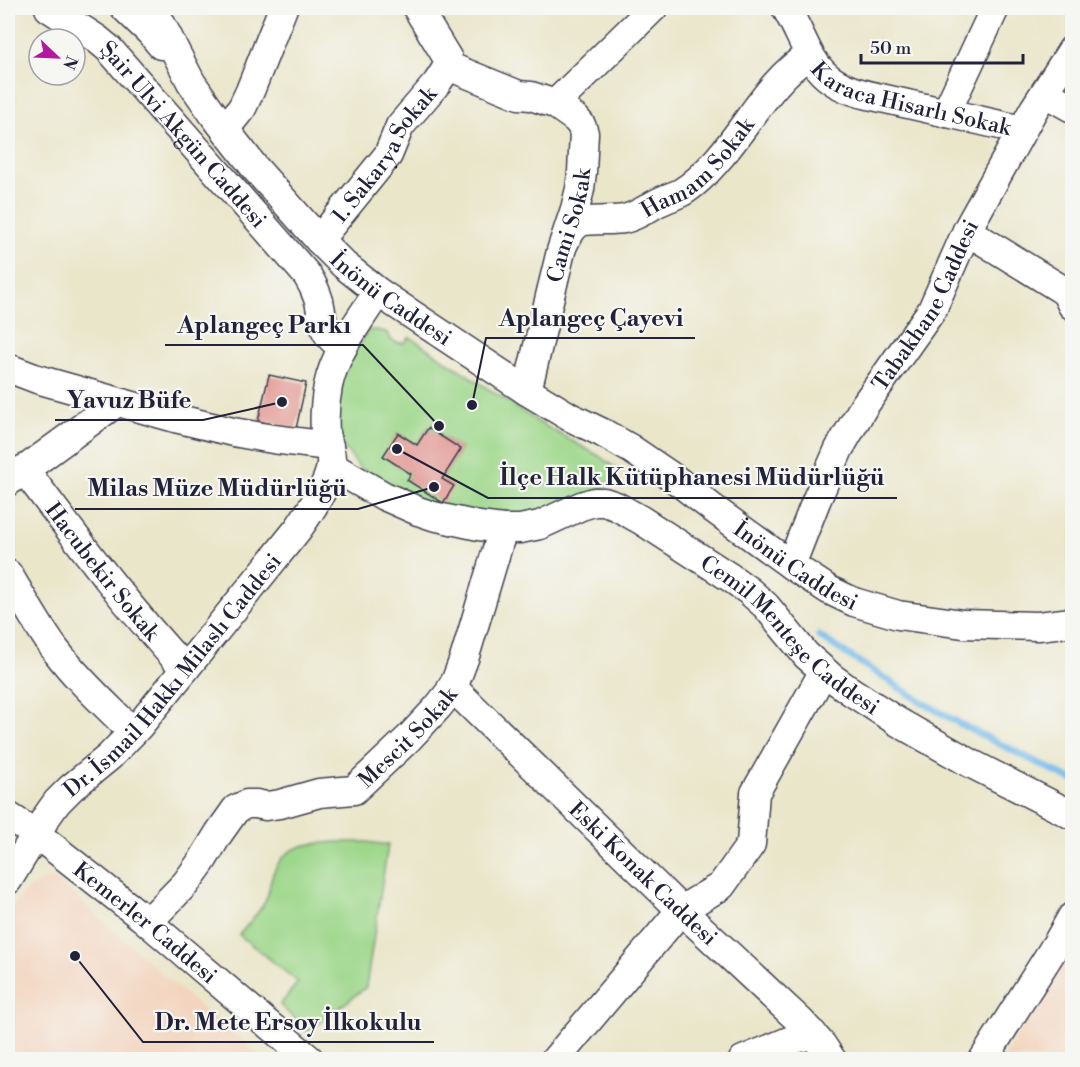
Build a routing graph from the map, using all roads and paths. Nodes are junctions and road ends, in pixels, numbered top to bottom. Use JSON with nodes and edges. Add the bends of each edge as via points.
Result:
{"nodes":[{"id":1,"x":49,"y":8,"type":"edge"},
{"id":2,"x":125,"y":8,"type":"edge"},
{"id":3,"x":153,"y":8,"type":"edge"},
{"id":4,"x":283,"y":8,"type":"edge"},
{"id":5,"x":417,"y":8,"type":"edge"},
{"id":6,"x":653,"y":8,"type":"edge"},
{"id":7,"x":786,"y":8,"type":"edge"},
{"id":8,"x":995,"y":8,"type":"edge"},
{"id":9,"x":1072,"y":50,"type":"edge"},
{"id":10,"x":809,"y":55,"type":"junction"},
{"id":11,"x":448,"y":66,"type":"junction"},
{"id":12,"x":191,"y":82,"type":"junction"},
{"id":13,"x":1045,"y":93,"type":"junction"},
{"id":14,"x":555,"y":104,"type":"junction"},
{"id":15,"x":1072,"y":108,"type":"edge"},
{"id":16,"x":946,"y":113,"type":"junction"},
{"id":17,"x":225,"y":129,"type":"junction"},
{"id":18,"x":1022,"y":130,"type":"junction"},
{"id":19,"x":966,"y":231,"type":"junction"},
{"id":20,"x":319,"y":240,"type":"junction"},
{"id":21,"x":565,"y":241,"type":"junction"},
{"id":22,"x":378,"y":292,"type":"junction"},
{"id":23,"x":1072,"y":305,"type":"edge"},
{"id":24,"x":343,"y":347,"type":"junction"},
{"id":25,"x":8,"y":368,"type":"edge"},
{"id":26,"x":527,"y":391,"type":"junction"},
{"id":27,"x":117,"y":402,"type":"junction"},
{"id":28,"x":330,"y":456,"type":"junction"},
{"id":29,"x":16,"y":475,"type":"edge"},
{"id":30,"x":502,"y":529,"type":"junction"},
{"id":31,"x":791,"y":565,"type":"junction"},
{"id":32,"x":8,"y":574,"type":"edge"},
{"id":33,"x":1072,"y":622,"type":"edge"},
{"id":34,"x":185,"y":669,"type":"junction"},
{"id":35,"x":824,"y":671,"type":"junction"},
{"id":36,"x":452,"y":687,"type":"junction"},
{"id":37,"x":133,"y":732,"type":"junction"},
{"id":38,"x":1072,"y":815,"type":"edge"},
{"id":39,"x":8,"y":816,"type":"edge"},
{"id":40,"x":36,"y":834,"type":"junction"},
{"id":41,"x":8,"y":880,"type":"edge"},
{"id":42,"x":681,"y":910,"type":"junction"},
{"id":43,"x":1072,"y":917,"type":"edge"},
{"id":44,"x":148,"y":922,"type":"junction"},
{"id":45,"x":813,"y":1034,"type":"junction"},
{"id":46,"x":310,"y":1059,"type":"edge"},
{"id":47,"x":555,"y":1059,"type":"edge"},
{"id":48,"x":743,"y":1059,"type":"edge"},
{"id":49,"x":832,"y":1059,"type":"edge"},
{"id":50,"x":983,"y":1059,"type":"edge"}],
"edges":[{"from":1,"to":24,"type":"street","name":"Şair Ulvi Akgün Caddesi","via":[[109,48],[307,275],[319,302],[323,326]]},
{"from":2,"to":12,"type":"street"},
{"from":3,"to":12,"type":"street","name":"İnönü Caddesi"},
{"from":4,"to":17,"type":"street","via":[[242,108]]},
{"from":5,"to":11,"type":"street","via":[[448,59]]},
{"from":6,"to":14,"type":"street"},
{"from":7,"to":10,"type":"street","name":"Karaca Hisarlı Sokak"},
{"from":8,"to":16,"type":"street"},
{"from":9,"to":13,"type":"street","name":"Tabakhane Caddesi"},
{"from":10,"to":16,"type":"street","name":"Karaca Hisarlı Sokak","via":[[819,69],[843,87]]},
{"from":10,"to":21,"type":"street","name":"Hamam Sokak","via":[[784,75],[694,184],[634,216],[576,225]]},
{"from":11,"to":14,"type":"street","via":[[519,95]]},
{"from":11,"to":20,"type":"street","name":"1. Sakarya Sokak","via":[[400,126],[388,155]]},
{"from":12,"to":17,"type":"street","name":"İnönü Caddesi"},
{"from":13,"to":15,"type":"street"},
{"from":13,"to":18,"type":"street","name":"Tabakhane Caddesi"},
{"from":14,"to":21,"type":"street","name":"Cami Sokak","via":[[576,119],[584,133],[580,189]]},
{"from":16,"to":18,"type":"street","name":"Karaca Hisarlı Sokak"},
{"from":17,"to":20,"type":"street","name":"İnönü Caddesi"},
{"from":18,"to":19,"type":"street","name":"Tabakhane Caddesi"},
{"from":19,"to":23,"type":"street","via":[[1061,289]]},
{"from":19,"to":31,"type":"street","name":"Tabakhane Caddesi","via":[[932,310],[864,406],[839,449]]},
{"from":20,"to":22,"type":"street","name":"İnönü Caddesi"},
{"from":21,"to":26,"type":"street","name":"Cami Sokak"},
{"from":22,"to":24,"type":"street"},
{"from":22,"to":26,"type":"street","name":"İnönü Caddesi"},
{"from":24,"to":28,"type":"street","via":[[328,382],[326,398],[325,434]]},
{"from":25,"to":27,"type":"street"},
{"from":26,"to":31,"type":"street","name":"İnönü Caddesi","via":[[631,448]]},
{"from":27,"to":28,"type":"street"},
{"from":27,"to":29,"type":"street"},
{"from":28,"to":30,"type":"street","name":"Cemil Menteşe Caddesi","via":[[384,496],[433,516]]},
{"from":28,"to":34,"type":"street","name":"Dr. İsmail Hakkı Milaslı Caddesi","via":[[320,493],[298,529]]},
{"from":29,"to":34,"type":"street","name":"Hacubekir Sokak"},
{"from":30,"to":35,"type":"street","name":"Cemil Menteşe Caddesi","via":[[540,525],[594,502],[616,506],[749,591]]},
{"from":30,"to":36,"type":"street","name":"Mescit Sokak","via":[[465,656]]},
{"from":31,"to":33,"type":"street","name":"İnönü Caddesi","via":[[854,602],[898,615],[993,626]]},
{"from":32,"to":37,"type":"street","via":[[57,652]]},
{"from":34,"to":37,"type":"street","name":"Dr. İsmail Hakkı Milaslı Caddesi"},
{"from":35,"to":38,"type":"street","name":"Cemil Menteşe Caddesi","via":[[907,727]]},
{"from":35,"to":42,"type":"street","via":[[754,793],[751,844],[721,886]]},
{"from":36,"to":42,"type":"street","name":"Eski Konak Caddesi"},
{"from":36,"to":44,"type":"street","name":"Mescit Sokak","via":[[409,738],[354,790],[319,793],[266,806],[247,804],[236,809],[186,883]]},
{"from":37,"to":40,"type":"street","name":"Dr. İsmail Hakkı Milaslı Caddesi","via":[[57,802]]},
{"from":39,"to":40,"type":"street","name":"Kemerler Caddesi"},
{"from":40,"to":41,"type":"street","name":"Dr. İsmail Hakkı Milaslı Caddesi"},
{"from":40,"to":44,"type":"street","name":"Kemerler Caddesi"},
{"from":42,"to":45,"type":"street","name":"Eski Konak Caddesi"},
{"from":42,"to":47,"type":"street"},
{"from":43,"to":50,"type":"street"},
{"from":44,"to":46,"type":"street","name":"Kemerler Caddesi"},
{"from":45,"to":48,"type":"street"},
{"from":45,"to":49,"type":"street","name":"Eski Konak Caddesi"}]}
